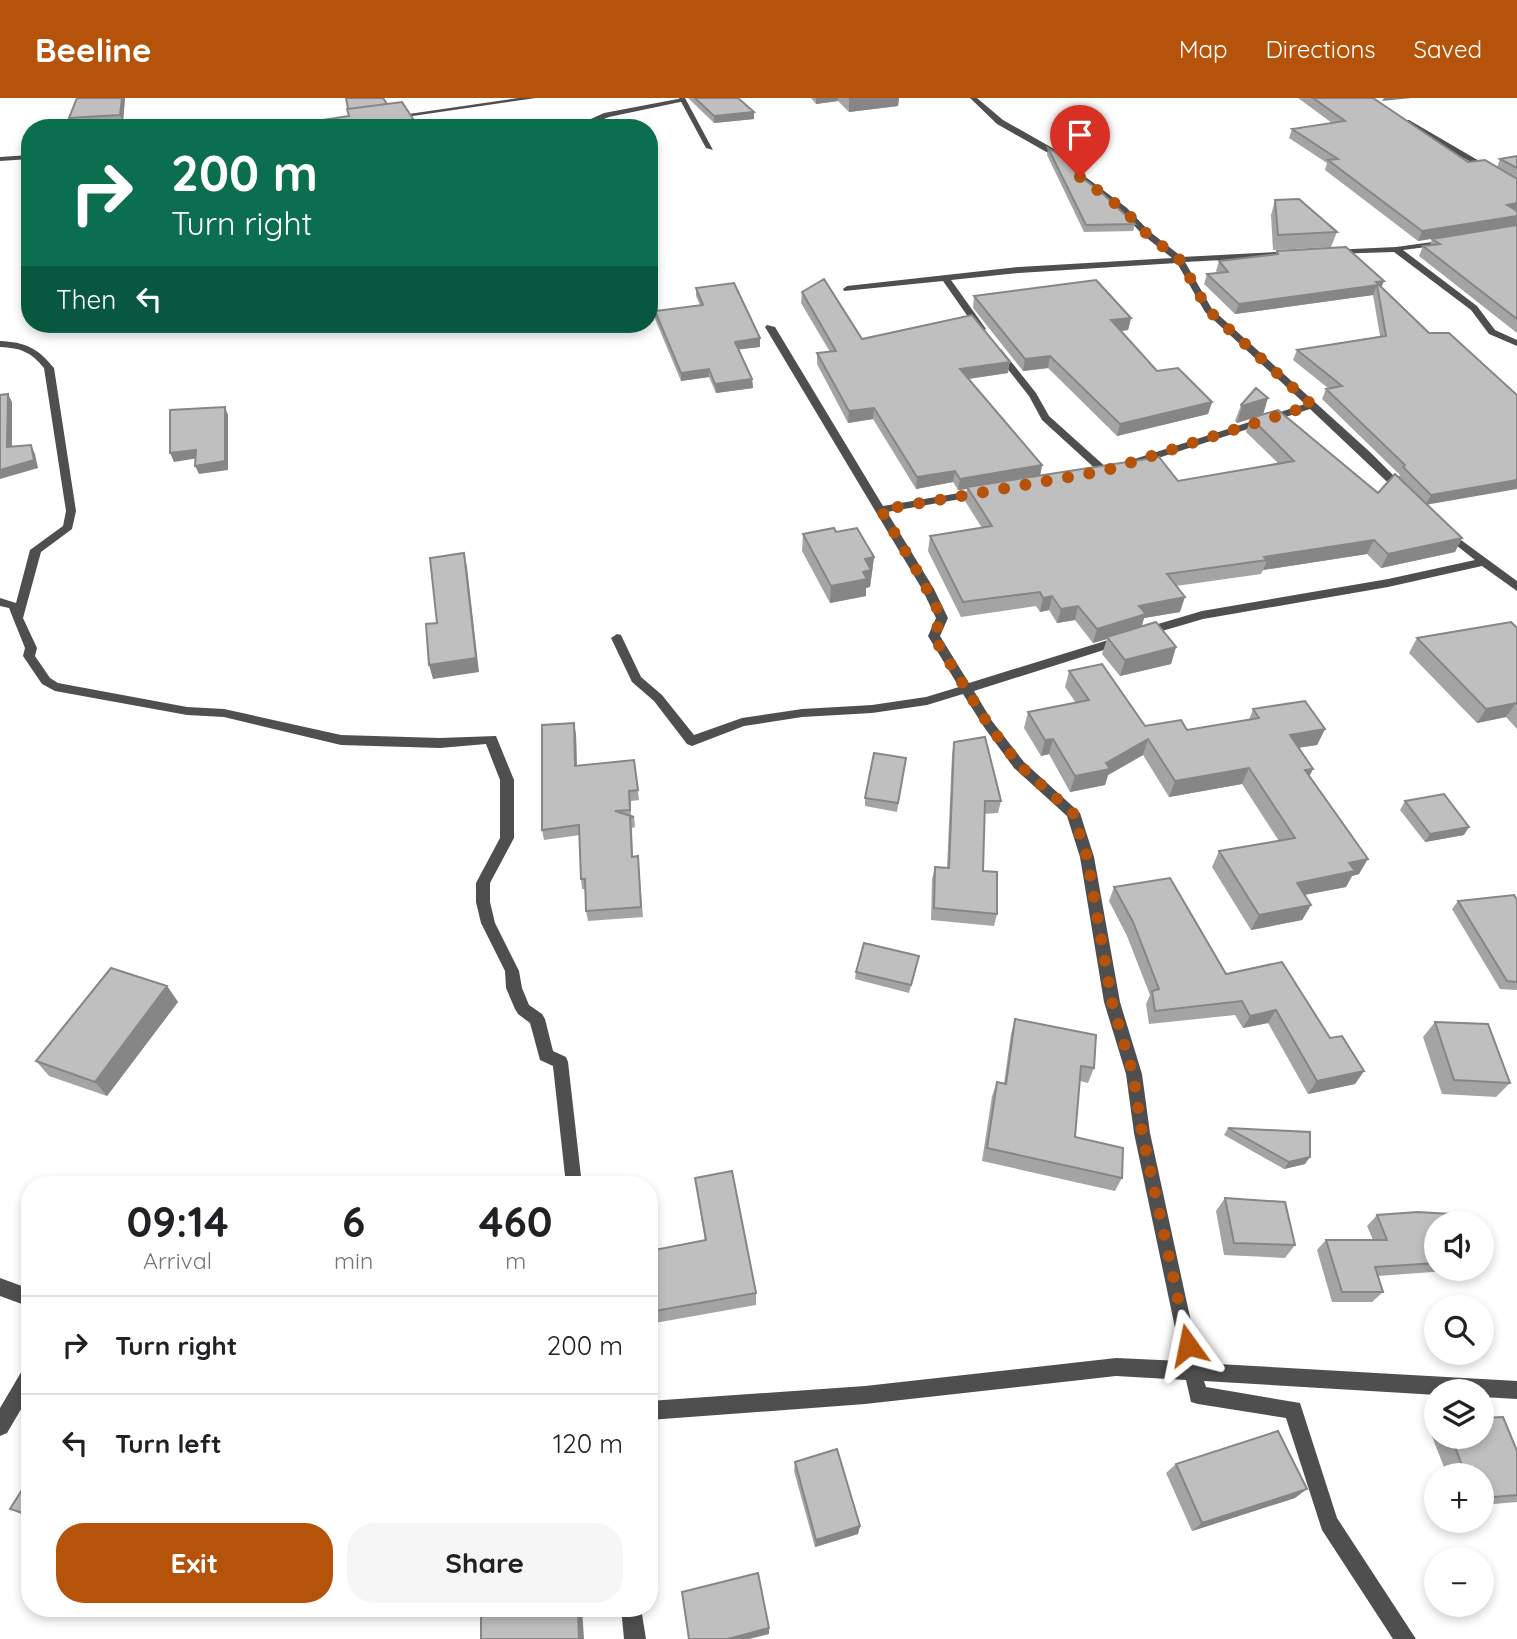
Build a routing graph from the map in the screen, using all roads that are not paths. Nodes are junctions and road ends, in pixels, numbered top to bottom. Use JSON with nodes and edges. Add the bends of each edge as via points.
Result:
{"nodes":[{"id":1,"x":533,"y":98,"type":"edge"},
{"id":2,"x":973,"y":98,"type":"edge"},
{"id":3,"x":682,"y":99,"type":"edge"},
{"id":4,"x":1400,"y":118,"type":"edge"},
{"id":5,"x":383,"y":119,"type":"edge"},
{"id":6,"x":597,"y":119,"type":"edge"},
{"id":7,"x":709,"y":148,"type":"dead end"},
{"id":8,"x":21,"y":158,"type":"edge"},
{"id":9,"x":0,"y":159,"type":"edge"},
{"id":10,"x":1517,"y":186,"type":"edge"},
{"id":11,"x":1462,"y":240,"type":"edge"},
{"id":12,"x":1396,"y":249,"type":"junction"},
{"id":13,"x":1316,"y":252,"type":"edge"},
{"id":14,"x":1303,"y":253,"type":"edge"},
{"id":15,"x":1180,"y":260,"type":"junction"},
{"id":16,"x":946,"y":279,"type":"junction"},
{"id":17,"x":847,"y":289,"type":"dead end"},
{"id":18,"x":769,"y":327,"type":"dead end"},
{"id":19,"x":985,"y":334,"type":"edge"},
{"id":20,"x":1517,"y":343,"type":"edge"},
{"id":21,"x":0,"y":344,"type":"edge"},
{"id":22,"x":993,"y":344,"type":"edge"},
{"id":23,"x":1312,"y":405,"type":"junction"},
{"id":24,"x":1104,"y":471,"type":"junction"},
{"id":25,"x":1091,"y":474,"type":"edge"},
{"id":26,"x":999,"y":489,"type":"edge"},
{"id":27,"x":1408,"y":496,"type":"edge"},
{"id":28,"x":881,"y":510,"type":"junction"},
{"id":29,"x":1434,"y":522,"type":"edge"},
{"id":30,"x":1483,"y":562,"type":"junction"},
{"id":31,"x":1517,"y":587,"type":"edge"},
{"id":32,"x":0,"y":602,"type":"edge"},
{"id":33,"x":17,"y":618,"type":"junction"},
{"id":34,"x":617,"y":638,"type":"dead end"},
{"id":35,"x":964,"y":687,"type":"junction"},
{"id":36,"x":573,"y":1176,"type":"edge"},
{"id":37,"x":0,"y":1287,"type":"edge"},
{"id":38,"x":21,"y":1295,"type":"edge"},
{"id":39,"x":1194,"y":1371,"type":"junction"},
{"id":40,"x":1517,"y":1390,"type":"edge"},
{"id":41,"x":21,"y":1391,"type":"edge"},
{"id":42,"x":658,"y":1410,"type":"edge"},
{"id":43,"x":0,"y":1426,"type":"edge"},
{"id":44,"x":632,"y":1617,"type":"edge"},
{"id":45,"x":635,"y":1639,"type":"edge"},
{"id":46,"x":1405,"y":1639,"type":"edge"}],
"edges":[{"from":1,"to":5,"type":"street"},
{"from":2,"to":15,"type":"street","via":[[1000,122],[1067,160],[1080,177]]},
{"from":3,"to":6,"type":"street"},
{"from":3,"to":7,"type":"street"},
{"from":4,"to":10,"type":"street"},
{"from":8,"to":9,"type":"street"},
{"from":11,"to":12,"type":"street"},
{"from":12,"to":13,"type":"street"},
{"from":12,"to":20,"type":"street","via":[[1474,308],[1492,332]]},
{"from":14,"to":15,"type":"street"},
{"from":15,"to":16,"type":"street"},
{"from":15,"to":23,"type":"street","via":[[1208,310]]},
{"from":16,"to":17,"type":"street"},
{"from":16,"to":19,"type":"street"},
{"from":18,"to":28,"type":"street"},
{"from":21,"to":33,"type":"street","via":[[34,350],[49,368],[71,511],[68,527],[36,550]]},
{"from":22,"to":24,"type":"street","via":[[1045,418]]},
{"from":23,"to":24,"type":"street"},
{"from":23,"to":27,"type":"street"},
{"from":24,"to":25,"type":"street"},
{"from":26,"to":28,"type":"street"},
{"from":28,"to":35,"type":"street","via":[[933,598],[942,618],[933,636]]},
{"from":29,"to":30,"type":"street"},
{"from":30,"to":31,"type":"street"},
{"from":30,"to":35,"type":"street","via":[[1202,615]]},
{"from":32,"to":33,"type":"street","via":[[13,606]]},
{"from":33,"to":36,"type":"street","via":[[31,648],[29,656],[55,687],[187,711],[224,713],[341,740],[440,743],[491,739],[507,780],[508,838],[483,883],[483,902],[523,1009],[537,1019],[546,1055],[560,1062]]},
{"from":34,"to":35,"type":"street","via":[[636,679],[658,698],[692,741],[742,722],[927,701]]},
{"from":35,"to":39,"type":"street","via":[[1019,765],[1073,813],[1087,857],[1112,1002],[1133,1074]]},
{"from":37,"to":38,"type":"street"},
{"from":39,"to":40,"type":"street"},
{"from":39,"to":42,"type":"street","via":[[1116,1367],[865,1395]]},
{"from":39,"to":46,"type":"street","via":[[1198,1395],[1293,1410],[1329,1524]]},
{"from":41,"to":43,"type":"street"},
{"from":44,"to":45,"type":"street"}]}
